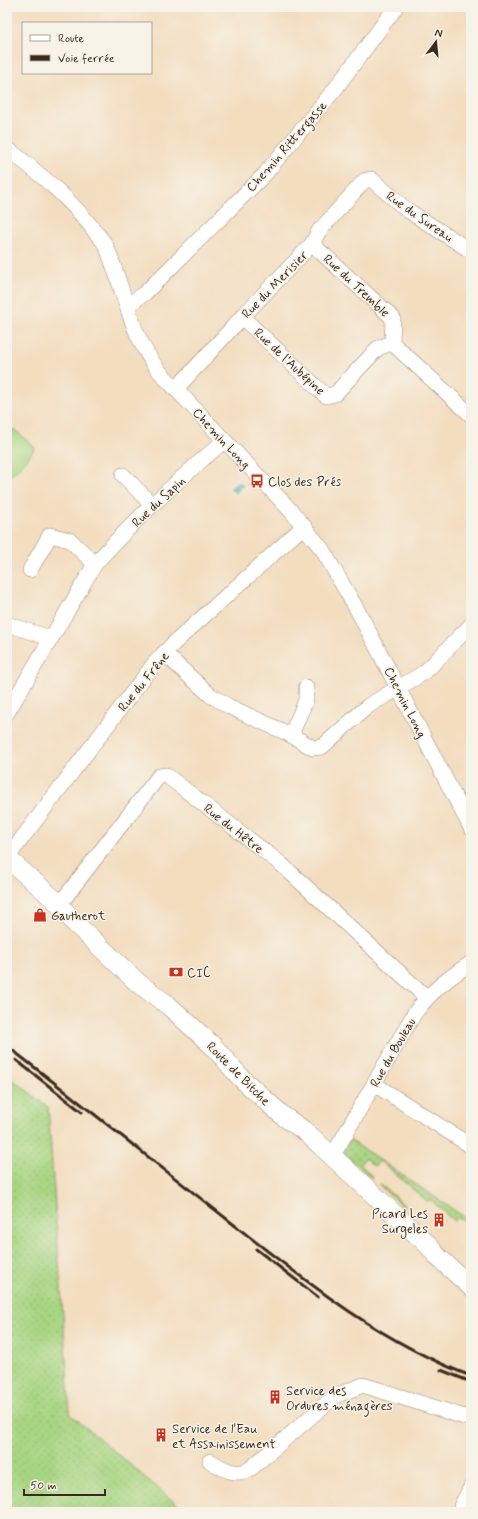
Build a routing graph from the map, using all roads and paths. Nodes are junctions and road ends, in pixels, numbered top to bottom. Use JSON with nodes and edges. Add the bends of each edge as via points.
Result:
{"nodes":[{"id":1,"x":396,"y":7,"type":"edge"},
{"id":2,"x":7,"y":148,"type":"edge"},
{"id":3,"x":371,"y":179,"type":"joint"},
{"id":4,"x":312,"y":244,"type":"junction"},
{"id":5,"x":471,"y":251,"type":"edge"},
{"id":6,"x":128,"y":305,"type":"junction"},
{"id":7,"x":242,"y":317,"type":"junction"},
{"id":8,"x":392,"y":343,"type":"junction"},
{"id":9,"x":176,"y":389,"type":"junction"},
{"id":10,"x":471,"y":415,"type":"edge"},
{"id":11,"x":224,"y":441,"type":"junction"},
{"id":12,"x":123,"y":475,"type":"dead end"},
{"id":13,"x":152,"y":505,"type":"junction"},
{"id":14,"x":304,"y":526,"type":"junction"},
{"id":15,"x":95,"y":564,"type":"junction"},
{"id":16,"x":30,"y":570,"type":"dead end"},
{"id":17,"x":7,"y":624,"type":"edge"},
{"id":18,"x":471,"y":625,"type":"edge"},
{"id":19,"x":50,"y":638,"type":"junction"},
{"id":20,"x":164,"y":653,"type":"junction"},
{"id":21,"x":306,"y":687,"type":"dead end"},
{"id":22,"x":399,"y":689,"type":"junction"},
{"id":23,"x":7,"y":713,"type":"edge"},
{"id":24,"x":291,"y":735,"type":"junction"},
{"id":25,"x":471,"y":828,"type":"edge"},
{"id":26,"x":7,"y":858,"type":"edge"},
{"id":27,"x":59,"y":905,"type":"junction"},
{"id":28,"x":471,"y":963,"type":"edge"},
{"id":29,"x":426,"y":997,"type":"junction"},
{"id":30,"x":374,"y":1084,"type":"junction"},
{"id":31,"x":471,"y":1146,"type":"edge"},
{"id":32,"x":332,"y":1157,"type":"junction"},
{"id":33,"x":471,"y":1287,"type":"edge"},
{"id":34,"x":471,"y":1419,"type":"edge"},
{"id":35,"x":210,"y":1461,"type":"dead end"},
{"id":36,"x":471,"y":1487,"type":"edge"},
{"id":37,"x":461,"y":1506,"type":"dead end"}],
"edges":[{"from":1,"to":6,"type":"street","name":"Chemin Rittergasse","via":[[335,89],[265,174],[145,293]]},
{"from":2,"to":6,"type":"street","name":"Chemin Long","via":[[48,181],[85,218],[105,244]]},
{"from":3,"to":4,"type":"street","name":"Rue du Merisier","via":[[364,181],[319,231]]},
{"from":3,"to":5,"type":"street","name":"Rue du Sureau","via":[[407,210]]},
{"from":4,"to":7,"type":"street","name":"Rue du Merisier"},
{"from":4,"to":8,"type":"street","name":"Rue du Tremble","via":[[393,318]]},
{"from":6,"to":9,"type":"street","name":"Chemin Long","via":[[132,323],[146,354]]},
{"from":7,"to":8,"type":"street","name":"Rue de l'Aubépine","via":[[326,396],[335,394],[378,348]]},
{"from":7,"to":9,"type":"street","name":"Rue du Merisier"},
{"from":8,"to":10,"type":"street"},
{"from":9,"to":11,"type":"street","name":"Chemin Long"},
{"from":11,"to":13,"type":"street","name":"Rue du Sapin"},
{"from":11,"to":14,"type":"street","name":"Chemin Long"},
{"from":12,"to":13,"type":"street"},
{"from":13,"to":15,"type":"street","name":"Rue du Sapin"},
{"from":14,"to":20,"type":"street","name":"Rue du Frêne"},
{"from":14,"to":22,"type":"street","name":"Chemin Long","via":[[322,549],[360,613]]},
{"from":15,"to":16,"type":"street","via":[[70,540],[50,535]]},
{"from":15,"to":19,"type":"street","name":"Rue du Sapin"},
{"from":17,"to":19,"type":"street"},
{"from":18,"to":22,"type":"street","via":[[425,672]]},
{"from":19,"to":23,"type":"street","name":"Rue du Sapin"},
{"from":20,"to":24,"type":"street","via":[[210,696]]},
{"from":20,"to":26,"type":"street","name":"Rue du Frêne"},
{"from":21,"to":24,"type":"street","via":[[306,700]]},
{"from":22,"to":24,"type":"street","via":[[368,706],[322,747],[313,748]]},
{"from":22,"to":25,"type":"street","name":"Chemin Long"},
{"from":26,"to":27,"type":"main road","name":"Route de Bitche"},
{"from":27,"to":29,"type":"street","name":"Rue du Hêtre","via":[[158,776],[166,775],[281,864]]},
{"from":27,"to":32,"type":"main road","name":"Route de Bitche","via":[[138,983],[168,1005],[214,1047],[241,1078],[282,1116],[306,1132]]},
{"from":28,"to":29,"type":"street","name":"Rue du Bouleau"},
{"from":29,"to":30,"type":"street","name":"Rue du Bouleau"},
{"from":30,"to":31,"type":"street"},
{"from":30,"to":32,"type":"street","name":"Rue du Bouleau"},
{"from":32,"to":33,"type":"main road","name":"Route de Bitche"},
{"from":34,"to":35,"type":"street","via":[[363,1385],[335,1396],[245,1472],[228,1471]]},
{"from":36,"to":37,"type":"street"}]}
